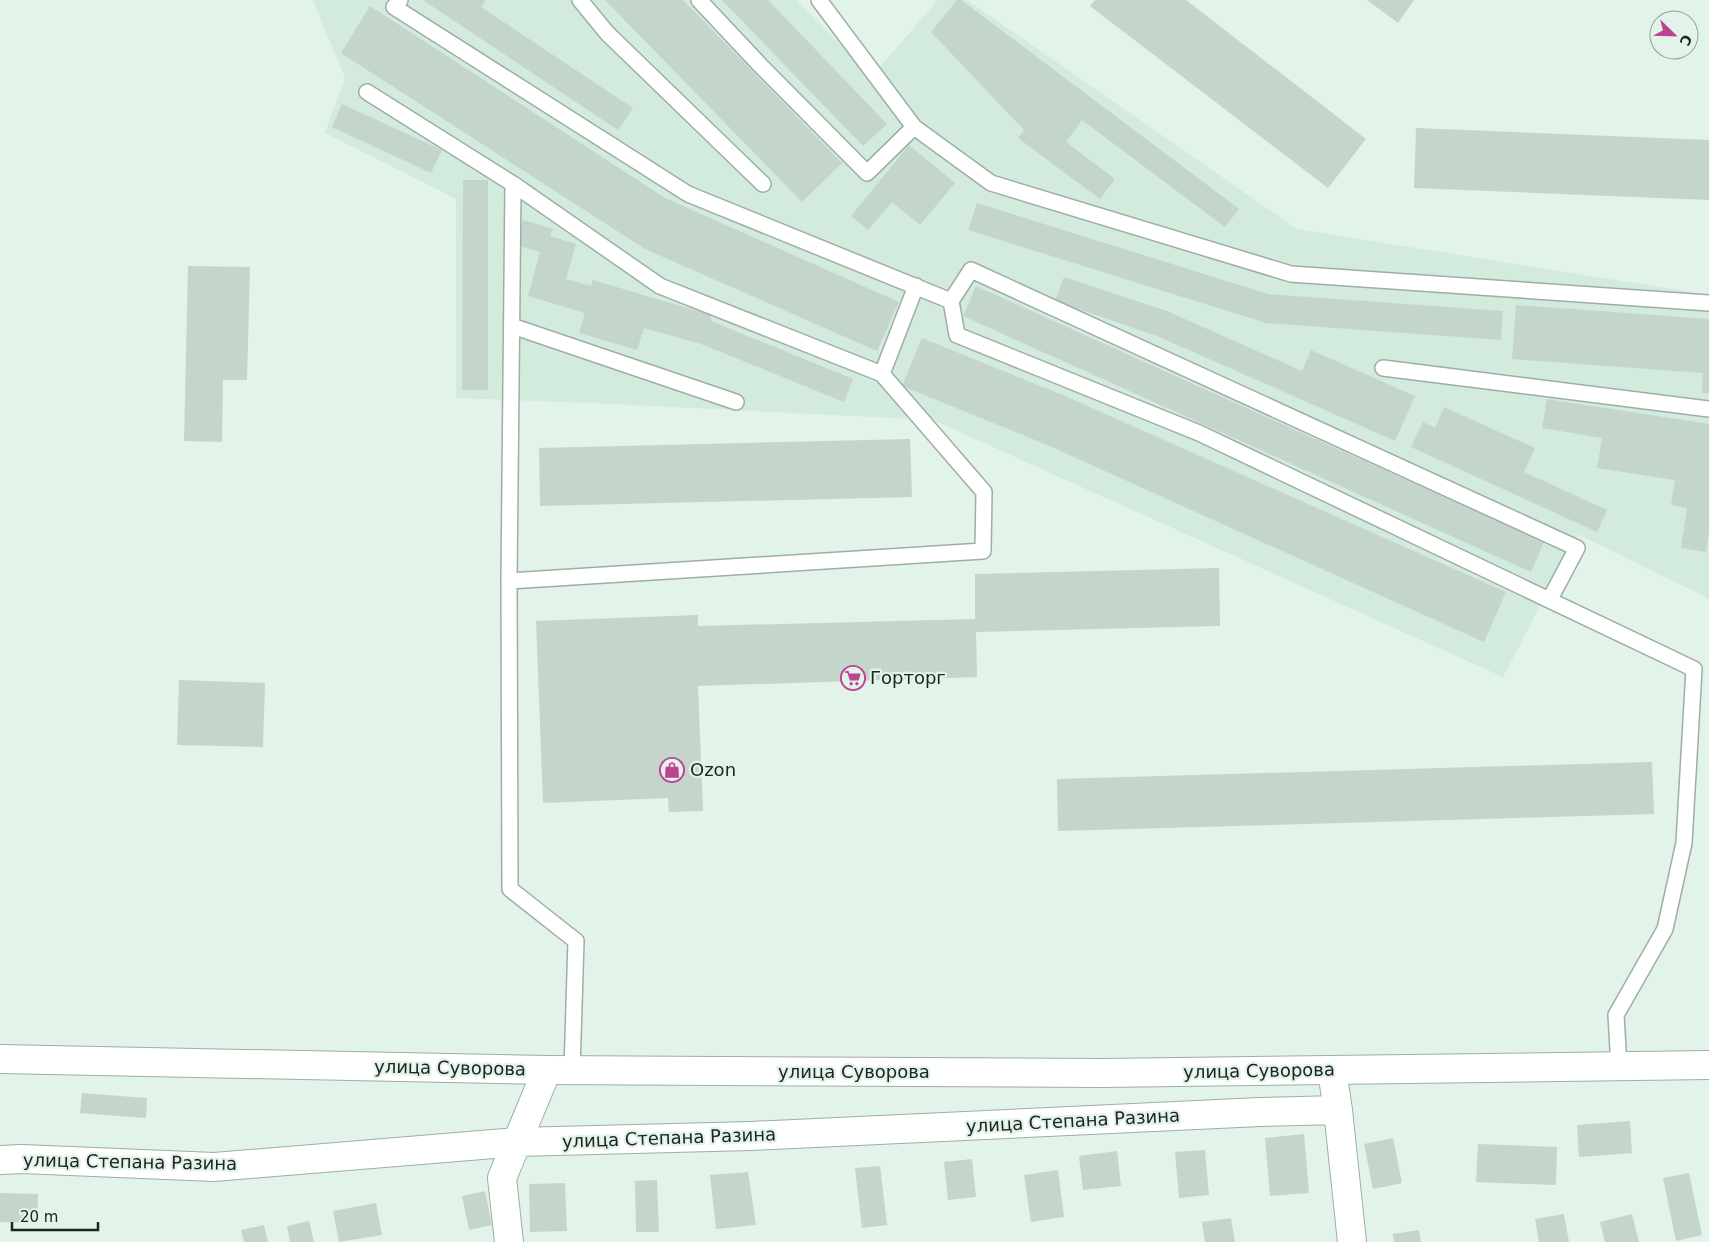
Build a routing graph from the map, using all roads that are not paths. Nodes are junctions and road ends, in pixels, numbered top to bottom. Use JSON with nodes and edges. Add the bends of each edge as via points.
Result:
{"nodes":[{"id":1,"x":400,"y":0,"type":"edge"},
{"id":2,"x":580,"y":0,"type":"edge"},
{"id":3,"x":699,"y":0,"type":"edge"},
{"id":4,"x":819,"y":0,"type":"edge"},
{"id":5,"x":367,"y":92,"type":"dead end"},
{"id":6,"x":914,"y":127,"type":"junction"},
{"id":7,"x":513,"y":184,"type":"junction"},
{"id":8,"x":763,"y":184,"type":"dead end"},
{"id":9,"x":916,"y":286,"type":"junction"},
{"id":10,"x":951,"y":301,"type":"junction"},
{"id":11,"x":1709,"y":303,"type":"edge"},
{"id":12,"x":512,"y":326,"type":"junction"},
{"id":13,"x":1383,"y":368,"type":"dead end"},
{"id":14,"x":882,"y":374,"type":"junction"},
{"id":15,"x":736,"y":402,"type":"dead end"},
{"id":16,"x":1709,"y":409,"type":"edge"},
{"id":17,"x":509,"y":581,"type":"junction"},
{"id":18,"x":1550,"y":599,"type":"junction"},
{"id":19,"x":0,"y":1059,"type":"edge"},
{"id":20,"x":1709,"y":1065,"type":"edge"},
{"id":21,"x":1619,"y":1067,"type":"junction"},
{"id":22,"x":560,"y":1070,"type":"junction"},
{"id":23,"x":1332,"y":1071,"type":"junction"},
{"id":24,"x":1338,"y":1110,"type":"junction"},
{"id":25,"x":517,"y":1142,"type":"junction"},
{"id":26,"x":0,"y":1160,"type":"edge"},
{"id":27,"x":509,"y":1242,"type":"edge"},
{"id":28,"x":1352,"y":1242,"type":"edge"}],
"edges":[{"from":1,"to":9,"type":"lane","via":[[394,8],[688,194]]},
{"from":2,"to":8,"type":"lane","via":[[607,33]]},
{"from":3,"to":6,"type":"lane","via":[[867,173]]},
{"from":4,"to":6,"type":"lane"},
{"from":5,"to":7,"type":"lane"},
{"from":6,"to":11,"type":"lane","via":[[992,183],[1291,274]]},
{"from":7,"to":12,"type":"lane"},
{"from":7,"to":14,"type":"lane","via":[[660,286]]},
{"from":9,"to":10,"type":"lane"},
{"from":9,"to":14,"type":"lane"},
{"from":10,"to":18,"type":"lane","via":[[957,334],[1199,433]]},
{"from":10,"to":18,"type":"lane","via":[[972,270],[1577,548]]},
{"from":12,"to":15,"type":"lane"},
{"from":12,"to":17,"type":"lane"},
{"from":13,"to":16,"type":"lane"},
{"from":14,"to":17,"type":"lane","via":[[984,492],[983,551]]},
{"from":17,"to":22,"type":"lane","via":[[510,889],[576,941]]},
{"from":18,"to":21,"type":"lane","via":[[1694,669],[1684,843],[1665,929],[1616,1015]]},
{"from":19,"to":22,"type":"street","name":"улица Суворова"},
{"from":20,"to":21,"type":"street","name":"улица Суворова"},
{"from":21,"to":23,"type":"street","name":"улица Суворова"},
{"from":22,"to":23,"type":"street","name":"улица Суворова"},
{"from":22,"to":25,"type":"street"},
{"from":23,"to":24,"type":"street"},
{"from":24,"to":25,"type":"street","name":"улица Степана Разина","via":[[750,1136]]},
{"from":24,"to":28,"type":"street"},
{"from":25,"to":26,"type":"street","name":"улица Степана Разина","via":[[214,1167]]},
{"from":25,"to":27,"type":"street","via":[[502,1178]]}]}
